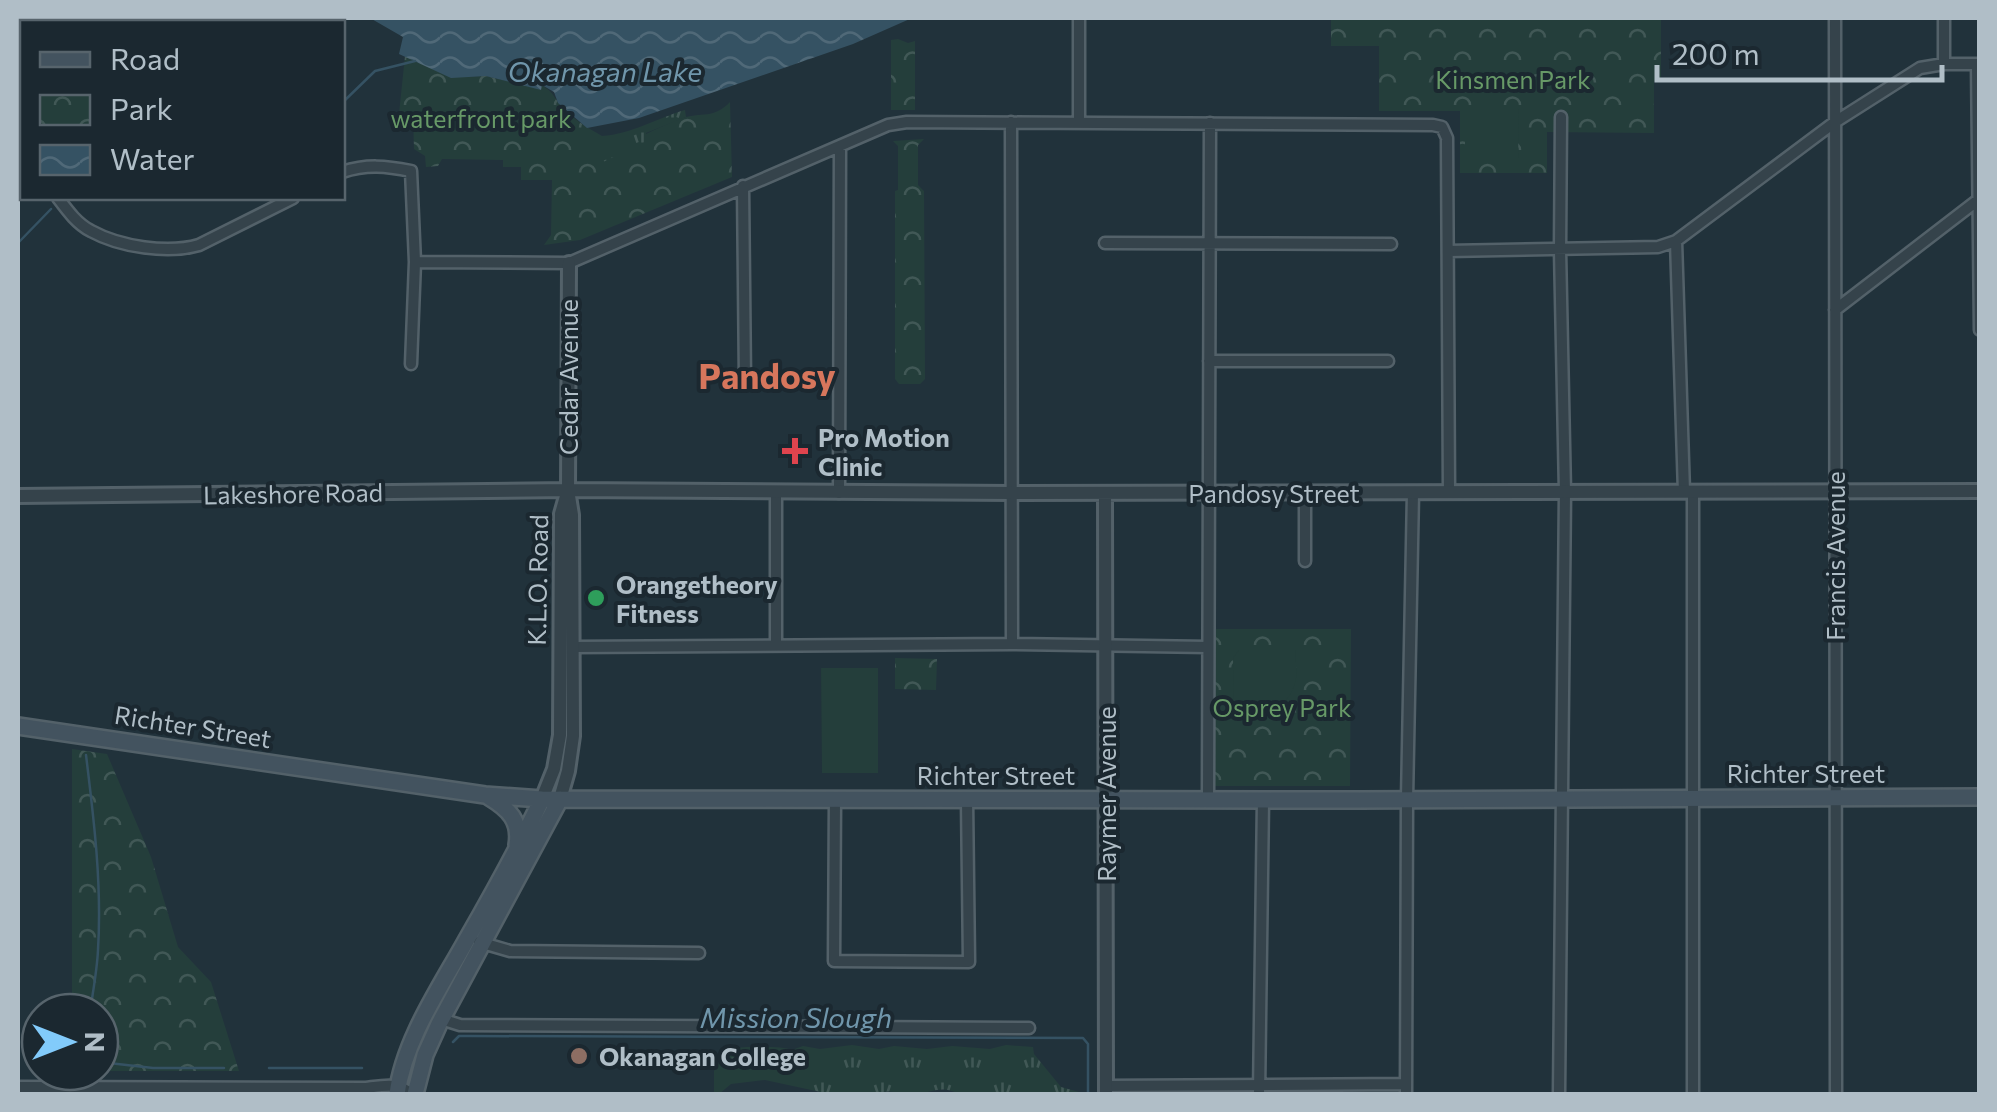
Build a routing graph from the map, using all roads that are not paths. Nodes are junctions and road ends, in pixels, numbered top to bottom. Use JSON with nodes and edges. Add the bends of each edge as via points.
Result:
{"nodes":[{"id":1,"x":1079,"y":18,"type":"edge"},
{"id":2,"x":1835,"y":18,"type":"edge"},
{"id":3,"x":1944,"y":18,"type":"edge"},
{"id":4,"x":1944,"y":64,"type":"junction"},
{"id":5,"x":1978,"y":64,"type":"edge"},
{"id":6,"x":1561,"y":117,"type":"dead end"},
{"id":7,"x":1011,"y":122,"type":"junction"},
{"id":8,"x":1079,"y":122,"type":"junction"},
{"id":9,"x":1835,"y":122,"type":"junction"},
{"id":10,"x":1210,"y":124,"type":"junction"},
{"id":11,"x":840,"y":146,"type":"junction"},
{"id":12,"x":345,"y":171,"type":"edge"},
{"id":13,"x":743,"y":186,"type":"junction"},
{"id":14,"x":59,"y":200,"type":"edge"},
{"id":15,"x":289,"y":200,"type":"edge"},
{"id":16,"x":1978,"y":200,"type":"edge"},
{"id":17,"x":1676,"y":241,"type":"junction"},
{"id":18,"x":1106,"y":244,"type":"dead end"},
{"id":19,"x":1210,"y":244,"type":"junction"},
{"id":20,"x":1391,"y":244,"type":"dead end"},
{"id":21,"x":1560,"y":250,"type":"junction"},
{"id":22,"x":1448,"y":251,"type":"junction"},
{"id":23,"x":415,"y":262,"type":"junction"},
{"id":24,"x":568,"y":263,"type":"junction"},
{"id":25,"x":1835,"y":310,"type":"junction"},
{"id":26,"x":1980,"y":330,"type":"edge"},
{"id":27,"x":1388,"y":361,"type":"dead end"},
{"id":28,"x":1209,"y":362,"type":"junction"},
{"id":29,"x":410,"y":364,"type":"dead end"},
{"id":30,"x":745,"y":381,"type":"dead end"},
{"id":31,"x":568,"y":490,"type":"junction"},
{"id":32,"x":1836,"y":491,"type":"junction"},
{"id":33,"x":1565,"y":492,"type":"junction"},
{"id":34,"x":1689,"y":492,"type":"junction"},
{"id":35,"x":1980,"y":492,"type":"edge"},
{"id":36,"x":776,"y":493,"type":"junction"},
{"id":37,"x":839,"y":493,"type":"junction"},
{"id":38,"x":1012,"y":493,"type":"junction"},
{"id":39,"x":1104,"y":493,"type":"junction"},
{"id":40,"x":1208,"y":493,"type":"junction"},
{"id":41,"x":1305,"y":493,"type":"junction"},
{"id":42,"x":1413,"y":493,"type":"junction"},
{"id":43,"x":1449,"y":493,"type":"junction"},
{"id":44,"x":18,"y":496,"type":"edge"},
{"id":45,"x":1305,"y":561,"type":"dead end"},
{"id":46,"x":1012,"y":644,"type":"junction"},
{"id":47,"x":1105,"y":645,"type":"junction"},
{"id":48,"x":776,"y":646,"type":"junction"},
{"id":49,"x":1208,"y":647,"type":"junction"},
{"id":50,"x":573,"y":648,"type":"junction"},
{"id":51,"x":18,"y":726,"type":"edge"},
{"id":52,"x":486,"y":795,"type":"junction"},
{"id":53,"x":1980,"y":797,"type":"edge"},
{"id":54,"x":542,"y":798,"type":"junction"},
{"id":55,"x":1208,"y":798,"type":"junction"},
{"id":56,"x":1562,"y":798,"type":"junction"},
{"id":57,"x":1693,"y":798,"type":"junction"},
{"id":58,"x":1836,"y":798,"type":"junction"},
{"id":59,"x":560,"y":799,"type":"junction"},
{"id":60,"x":1407,"y":799,"type":"junction"},
{"id":61,"x":836,"y":800,"type":"junction"},
{"id":62,"x":967,"y":800,"type":"junction"},
{"id":63,"x":1106,"y":800,"type":"junction"},
{"id":64,"x":1263,"y":800,"type":"junction"},
{"id":65,"x":516,"y":851,"type":"junction"},
{"id":66,"x":476,"y":940,"type":"junction"},
{"id":67,"x":699,"y":953,"type":"dead end"},
{"id":68,"x":441,"y":1019,"type":"junction"},
{"id":69,"x":1029,"y":1028,"type":"dead end"},
{"id":70,"x":1406,"y":1089,"type":"edge"},
{"id":71,"x":1106,"y":1090,"type":"edge"},
{"id":72,"x":1259,"y":1090,"type":"edge"},
{"id":73,"x":120,"y":1091,"type":"edge"},
{"id":74,"x":403,"y":1093,"type":"edge"},
{"id":75,"x":1559,"y":1094,"type":"edge"},
{"id":76,"x":1693,"y":1094,"type":"edge"},
{"id":77,"x":1836,"y":1094,"type":"edge"}],
"edges":[{"from":1,"to":8,"type":"street"},
{"from":2,"to":9,"type":"street","name":"Francis Avenue"},
{"from":3,"to":4,"type":"street"},
{"from":4,"to":5,"type":"street"},
{"from":4,"to":9,"type":"street","via":[[1920,68]]},
{"from":5,"to":16,"type":"street"},
{"from":6,"to":21,"type":"street"},
{"from":7,"to":8,"type":"street"},
{"from":7,"to":11,"type":"street","via":[[907,122]]},
{"from":7,"to":38,"type":"street"},
{"from":8,"to":10,"type":"street"},
{"from":9,"to":17,"type":"street"},
{"from":9,"to":25,"type":"street","name":"Francis Avenue"},
{"from":10,"to":19,"type":"street"},
{"from":10,"to":22,"type":"street","via":[[1442,128]]},
{"from":11,"to":13,"type":"street"},
{"from":11,"to":37,"type":"street"},
{"from":12,"to":23,"type":"street","via":[[379,165],[410,171]]},
{"from":13,"to":24,"type":"street"},
{"from":13,"to":30,"type":"street"},
{"from":14,"to":15,"type":"street","via":[[91,231],[132,246],[183,250]]},
{"from":16,"to":25,"type":"street"},
{"from":16,"to":26,"type":"street"},
{"from":17,"to":21,"type":"street"},
{"from":17,"to":34,"type":"street"},
{"from":18,"to":19,"type":"street"},
{"from":19,"to":20,"type":"street"},
{"from":19,"to":28,"type":"street"},
{"from":21,"to":22,"type":"street"},
{"from":21,"to":33,"type":"street"},
{"from":22,"to":43,"type":"street"},
{"from":23,"to":24,"type":"street"},
{"from":23,"to":29,"type":"street"},
{"from":24,"to":31,"type":"street","name":"Cedar Avenue"},
{"from":25,"to":32,"type":"street","name":"Francis Avenue"},
{"from":27,"to":28,"type":"street"},
{"from":28,"to":40,"type":"street"},
{"from":31,"to":36,"type":"street","name":"Pandosy Street"},
{"from":31,"to":44,"type":"street","name":"Lakeshore Road"},
{"from":31,"to":50,"type":"street","name":"K.L.O. Road"},
{"from":31,"to":54,"type":"street","name":"K.L.O. Road","via":[[561,514],[560,735]]},
{"from":32,"to":34,"type":"street","name":"Pandosy Street"},
{"from":32,"to":35,"type":"street","name":"Pandosy Street"},
{"from":32,"to":58,"type":"street","name":"Francis Avenue"},
{"from":33,"to":34,"type":"street","name":"Pandosy Street"},
{"from":33,"to":43,"type":"street","name":"Pandosy Street"},
{"from":33,"to":56,"type":"street"},
{"from":34,"to":57,"type":"street"},
{"from":36,"to":37,"type":"street","name":"Pandosy Street"},
{"from":36,"to":48,"type":"street"},
{"from":37,"to":38,"type":"street","name":"Pandosy Street"},
{"from":38,"to":39,"type":"street","name":"Pandosy Street"},
{"from":38,"to":46,"type":"street"},
{"from":39,"to":40,"type":"street","name":"Pandosy Street"},
{"from":39,"to":47,"type":"street","name":"Raymer Avenue"},
{"from":40,"to":41,"type":"street","name":"Pandosy Street"},
{"from":40,"to":49,"type":"street"},
{"from":41,"to":42,"type":"street","name":"Pandosy Street"},
{"from":41,"to":45,"type":"street"},
{"from":42,"to":43,"type":"street","name":"Pandosy Street"},
{"from":42,"to":60,"type":"street"},
{"from":46,"to":47,"type":"street"},
{"from":46,"to":48,"type":"street"},
{"from":47,"to":49,"type":"street"},
{"from":47,"to":63,"type":"street","name":"Raymer Avenue"},
{"from":48,"to":50,"type":"street"},
{"from":49,"to":55,"type":"street"},
{"from":50,"to":59,"type":"street","name":"K.L.O. Road","via":[[573,736]]},
{"from":51,"to":52,"type":"main road","name":"Richter Street"},
{"from":52,"to":54,"type":"main road","name":"Richter Street"},
{"from":52,"to":65,"type":"main road","via":[[513,816]]},
{"from":53,"to":58,"type":"main road","name":"Richter Street"},
{"from":54,"to":59,"type":"main road","name":"Richter Street"},
{"from":54,"to":65,"type":"main road","name":"K.L.O. Road"},
{"from":55,"to":63,"type":"main road","name":"Richter Street"},
{"from":55,"to":64,"type":"main road","name":"Richter Street"},
{"from":56,"to":57,"type":"main road","name":"Richter Street"},
{"from":56,"to":60,"type":"main road","name":"Richter Street"},
{"from":56,"to":75,"type":"street"},
{"from":57,"to":58,"type":"main road","name":"Richter Street"},
{"from":57,"to":76,"type":"street"},
{"from":58,"to":77,"type":"street","name":"Francis Avenue"},
{"from":59,"to":61,"type":"main road","name":"Richter Street"},
{"from":59,"to":66,"type":"main road","name":"K.L.O. Road"},
{"from":60,"to":64,"type":"main road","name":"Richter Street"},
{"from":60,"to":70,"type":"street"},
{"from":61,"to":62,"type":"main road","name":"Richter Street"},
{"from":61,"to":62,"type":"street","via":[[834,961],[970,962]]},
{"from":62,"to":63,"type":"main road","name":"Richter Street"},
{"from":63,"to":71,"type":"street","name":"Raymer Avenue"},
{"from":64,"to":72,"type":"street"},
{"from":65,"to":66,"type":"main road","name":"K.L.O. Road"},
{"from":66,"to":67,"type":"street","via":[[510,952]]},
{"from":66,"to":68,"type":"main road","name":"K.L.O. Road"},
{"from":66,"to":74,"type":"main road","name":"K.L.O. Road","via":[[430,1005],[410,1048]]},
{"from":68,"to":69,"type":"street","via":[[460,1025]]},
{"from":68,"to":74,"type":"main road","name":"K.L.O. Road"},
{"from":70,"to":72,"type":"street"},
{"from":71,"to":72,"type":"street"},
{"from":73,"to":74,"type":"street"}]}
